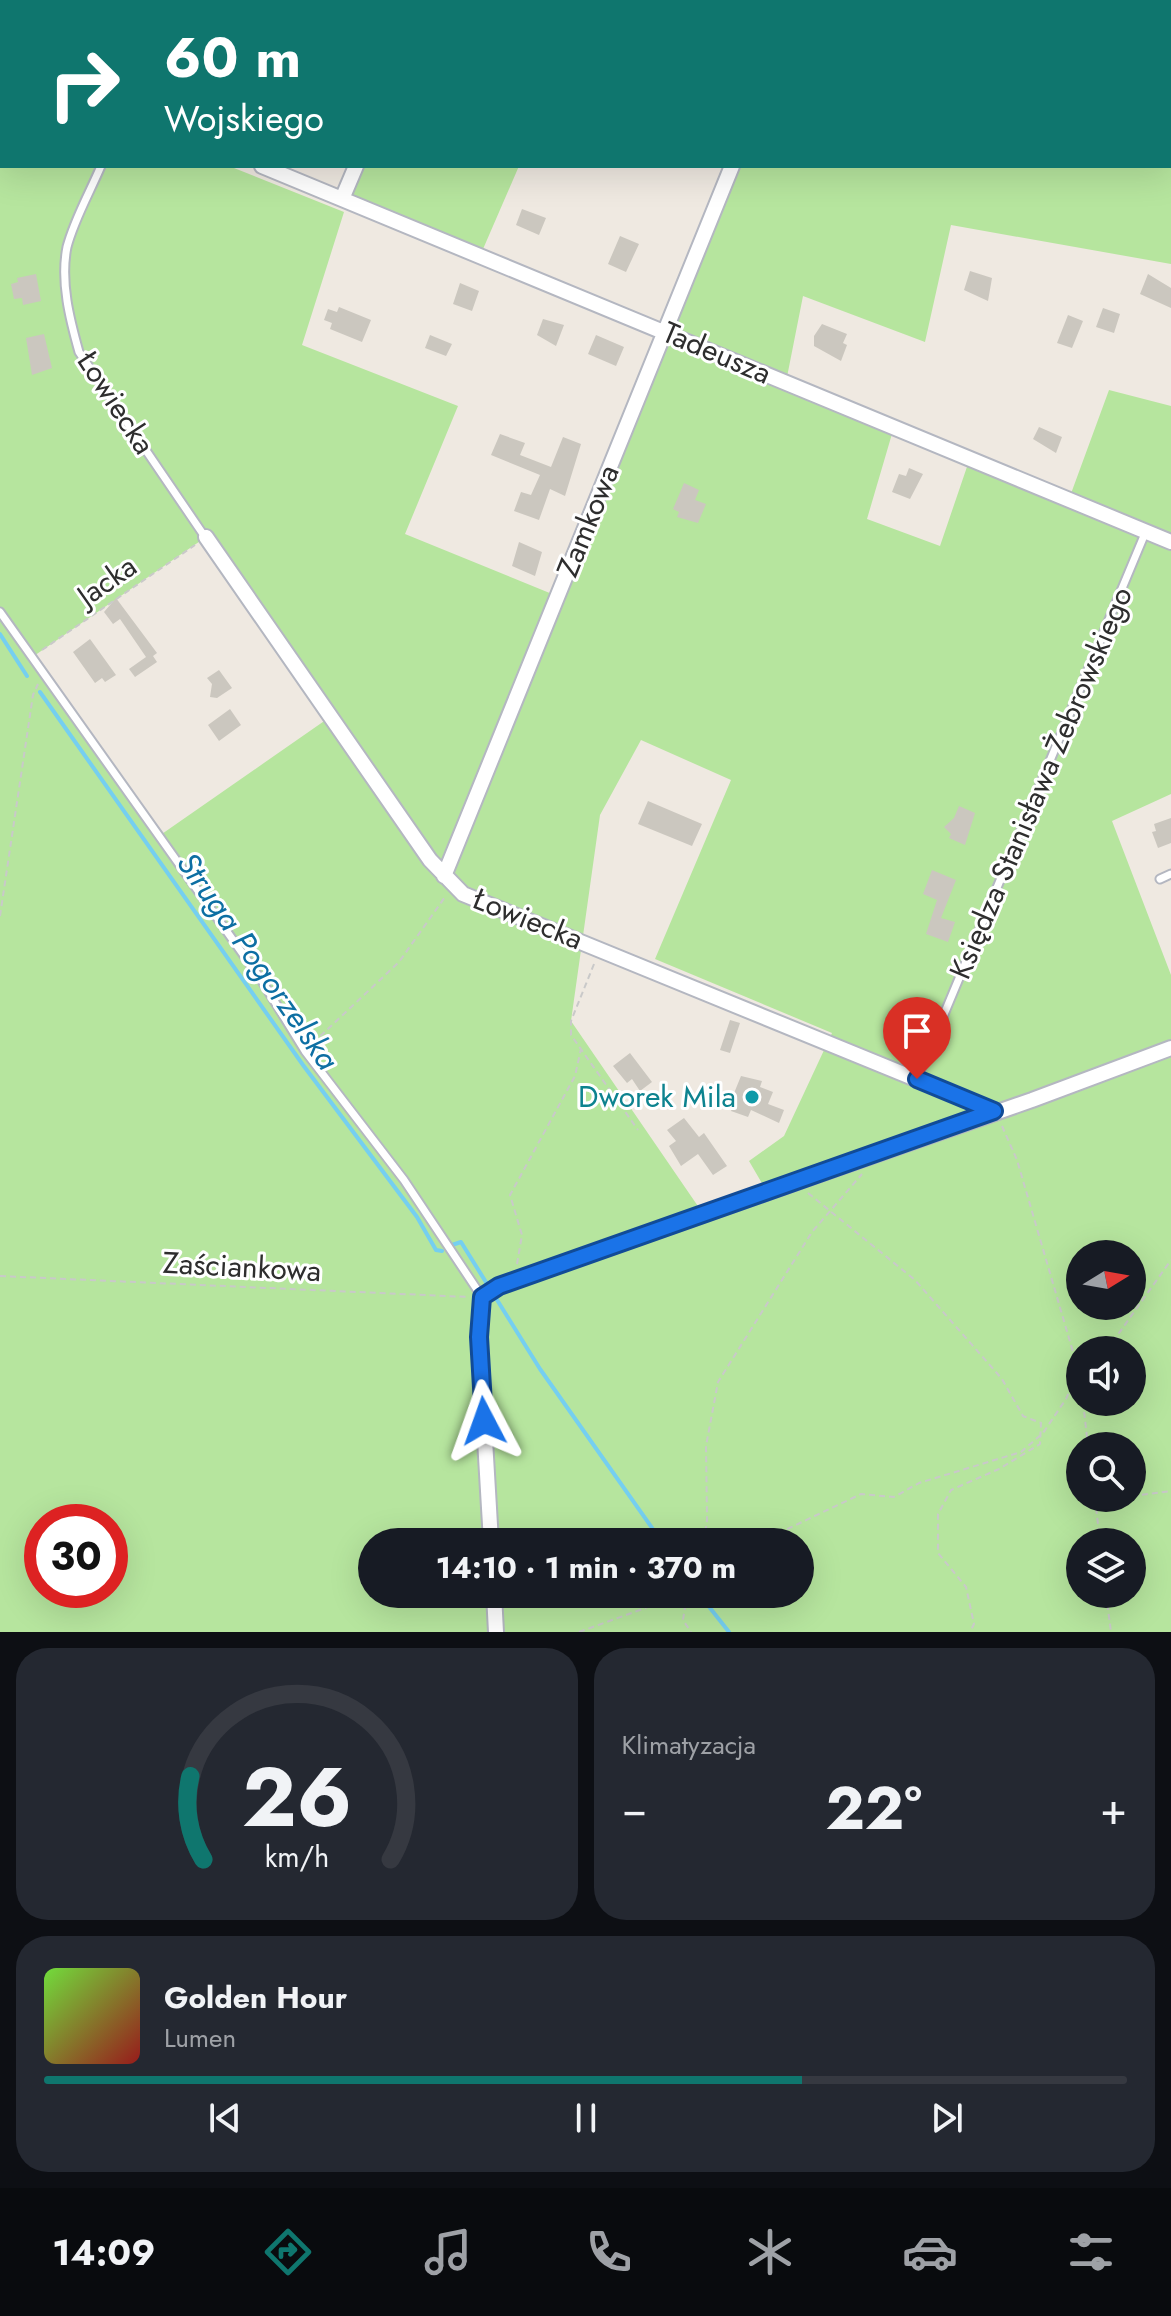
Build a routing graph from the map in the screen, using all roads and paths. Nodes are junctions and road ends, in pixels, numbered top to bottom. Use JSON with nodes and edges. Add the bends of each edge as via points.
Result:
{"nodes":[{"id":1,"x":100,"y":168,"type":"edge"},
{"id":2,"x":267,"y":168,"type":"edge"},
{"id":3,"x":355,"y":168,"type":"edge"},
{"id":4,"x":731,"y":168,"type":"edge"},
{"id":5,"x":342,"y":199,"type":"junction"},
{"id":6,"x":666,"y":331,"type":"junction"},
{"id":7,"x":1146,"y":531,"type":"junction"},
{"id":8,"x":206,"y":537,"type":"junction"},
{"id":9,"x":1171,"y":542,"type":"edge"},
{"id":10,"x":0,"y":612,"type":"edge"},
{"id":11,"x":31,"y":658,"type":"junction"},
{"id":12,"x":43,"y":675,"type":"junction"},
{"id":13,"x":1171,"y":874,"type":"edge"},
{"id":14,"x":1160,"y":879,"type":"dead end"},
{"id":15,"x":448,"y":881,"type":"junction"},
{"id":16,"x":0,"y":916,"type":"edge"},
{"id":17,"x":601,"y":948,"type":"junction"},
{"id":18,"x":1171,"y":1048,"type":"edge"},
{"id":19,"x":581,"y":1049,"type":"junction"},
{"id":20,"x":305,"y":1051,"type":"junction"},
{"id":21,"x":917,"y":1079,"type":"junction"},
{"id":22,"x":994,"y":1111,"type":"junction"},
{"id":23,"x":638,"y":1130,"type":"dead end"},
{"id":24,"x":881,"y":1152,"type":"junction"},
{"id":25,"x":807,"y":1192,"type":"dead end"},
{"id":26,"x":830,"y":1211,"type":"junction"},
{"id":27,"x":1171,"y":1260,"type":"edge"},
{"id":28,"x":0,"y":1276,"type":"edge"},
{"id":29,"x":514,"y":1281,"type":"junction"},
{"id":30,"x":490,"y":1292,"type":"junction"},
{"id":31,"x":1070,"y":1336,"type":"edge"},
{"id":32,"x":1117,"y":1336,"type":"edge"},
{"id":33,"x":1066,"y":1399,"type":"edge"},
{"id":34,"x":1043,"y":1433,"type":"junction"},
{"id":35,"x":1171,"y":1491,"type":"edge"},
{"id":36,"x":1146,"y":1494,"type":"edge"},
{"id":37,"x":490,"y":1528,"type":"edge"},
{"id":38,"x":706,"y":1528,"type":"edge"},
{"id":39,"x":789,"y":1528,"type":"edge"},
{"id":40,"x":495,"y":1608,"type":"edge"},
{"id":41,"x":646,"y":1608,"type":"edge"},
{"id":42,"x":684,"y":1608,"type":"edge"},
{"id":43,"x":1108,"y":1608,"type":"edge"},
{"id":44,"x":496,"y":1632,"type":"edge"},
{"id":45,"x":579,"y":1632,"type":"edge"},
{"id":46,"x":691,"y":1632,"type":"edge"},
{"id":47,"x":970,"y":1632,"type":"edge"},
{"id":48,"x":1111,"y":1632,"type":"edge"}],
"edges":[{"from":1,"to":8,"type":"lane","name":"Łowiecka","via":[[68,247],[70,322],[79,352]]},
{"from":2,"to":5,"type":"street","name":"Tadeusza"},
{"from":3,"to":5,"type":"street"},
{"from":4,"to":6,"type":"street","name":"Zamkowa"},
{"from":5,"to":6,"type":"street","name":"Tadeusza"},
{"from":6,"to":7,"type":"street","name":"Tadeusza"},
{"from":6,"to":15,"type":"street","name":"Zamkowa"},
{"from":7,"to":9,"type":"street","name":"Tadeusza"},
{"from":7,"to":21,"type":"lane","name":"Księdza Stanisława Żebrowskiego"},
{"from":8,"to":11,"type":"path","name":"Jacka"},
{"from":8,"to":15,"type":"street","name":"Łowiecka"},
{"from":10,"to":11,"type":"lane"},
{"from":11,"to":12,"type":"lane"},
{"from":12,"to":16,"type":"path","via":[[33,695]]},
{"from":12,"to":20,"type":"lane","via":[[262,981]]},
{"from":13,"to":14,"type":"lane"},
{"from":15,"to":17,"type":"street","name":"Łowiecka","via":[[463,894]]},
{"from":15,"to":20,"type":"path","via":[[399,962]]},
{"from":17,"to":19,"type":"path","via":[[571,1021],[571,1035]]},
{"from":17,"to":21,"type":"street","name":"Łowiecka"},
{"from":18,"to":22,"type":"street"},
{"from":19,"to":23,"type":"path"},
{"from":19,"to":29,"type":"path","via":[[575,1076],[510,1195],[522,1235]]},
{"from":20,"to":30,"type":"lane"},
{"from":21,"to":22,"type":"street","name":"Łowiecka"},
{"from":22,"to":24,"type":"street"},
{"from":22,"to":31,"type":"path","via":[[1017,1160]]},
{"from":24,"to":26,"type":"path"},
{"from":24,"to":29,"type":"street"},
{"from":25,"to":26,"type":"path"},
{"from":26,"to":34,"type":"path","via":[[915,1280],[1002,1379],[1023,1416],[1041,1423]]},
{"from":26,"to":38,"type":"path","via":[[718,1382],[706,1446]]},
{"from":27,"to":32,"type":"path"},
{"from":28,"to":30,"type":"path","name":"Zaściankowa"},
{"from":29,"to":30,"type":"street"},
{"from":30,"to":37,"type":"street","via":[[479,1337]]},
{"from":33,"to":34,"type":"path"},
{"from":34,"to":39,"type":"path","via":[[1021,1452],[919,1483],[894,1497],[861,1494]]},
{"from":34,"to":47,"type":"path","via":[[1040,1444],[951,1490],[938,1514],[938,1553],[966,1587],[974,1624]]},
{"from":35,"to":36,"type":"path"},
{"from":40,"to":44,"type":"street"},
{"from":41,"to":45,"type":"path"},
{"from":42,"to":46,"type":"path","via":[[683,1620]]},
{"from":43,"to":48,"type":"path"}]}
